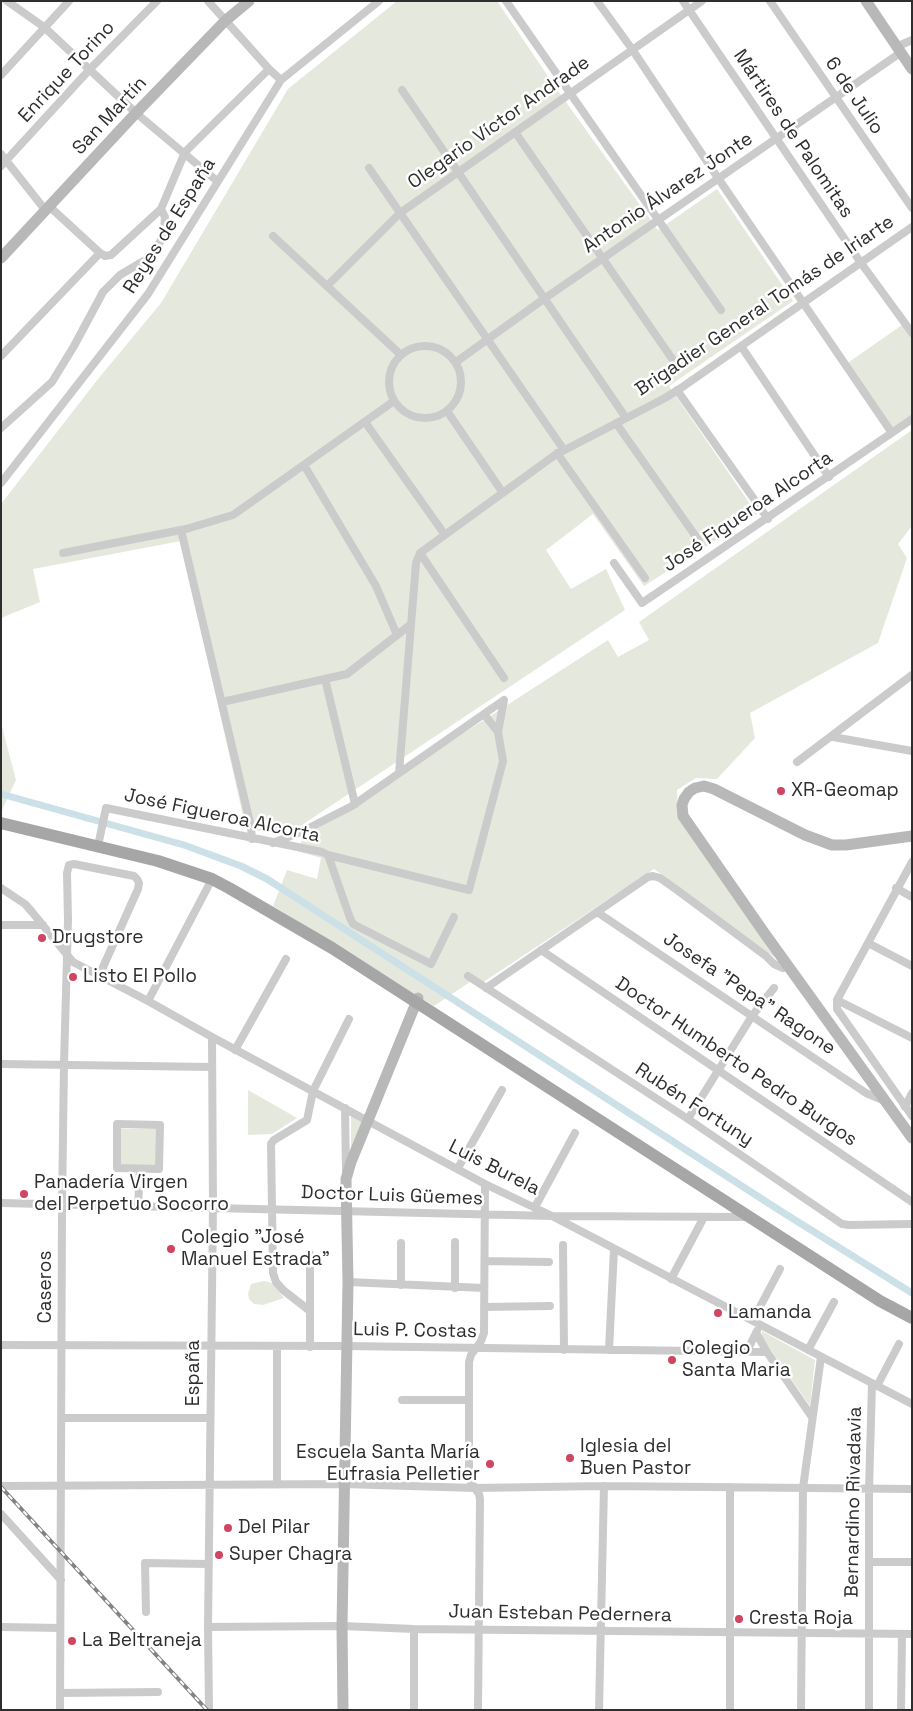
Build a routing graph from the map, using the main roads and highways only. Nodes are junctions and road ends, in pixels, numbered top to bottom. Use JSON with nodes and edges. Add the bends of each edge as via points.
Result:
{"nodes":[{"id":1,"x":249,"y":1,"type":"edge"},
{"id":2,"x":866,"y":1,"type":"edge"},
{"id":3,"x":912,"y":69,"type":"edge"},
{"id":4,"x":1,"y":258,"type":"edge"},
{"id":5,"x":1,"y":817,"type":"edge"},
{"id":6,"x":1,"y":823,"type":"edge"},
{"id":7,"x":908,"y":836,"type":"edge"},
{"id":8,"x":99,"y":844,"type":"junction"},
{"id":9,"x":418,"y":1000,"type":"junction"},
{"id":10,"x":912,"y":1138,"type":"edge"},
{"id":11,"x":912,"y":1310,"type":"edge"},
{"id":12,"x":912,"y":1318,"type":"edge"},
{"id":13,"x":343,"y":1710,"type":"edge"}],
"edges":[{"from":1,"to":4,"type":"main road","name":"San Martín","via":[[225,21],[136,113]]},
{"from":2,"to":3,"type":"main road"},
{"from":5,"to":8,"type":"main road"},
{"from":6,"to":8,"type":"main road"},
{"from":7,"to":10,"type":"main road","via":[[832,845],[804,835],[714,789],[695,788],[684,799],[683,816]]},
{"from":8,"to":9,"type":"main road","via":[[212,879]]},
{"from":8,"to":9,"type":"main road","via":[[176,863],[215,878],[288,917]]},
{"from":9,"to":11,"type":"main road","via":[[802,1244]]},
{"from":9,"to":12,"type":"main road","via":[[880,1301]]},
{"from":9,"to":13,"type":"main road","via":[[350,1162],[346,1179],[348,1282]]}]}
